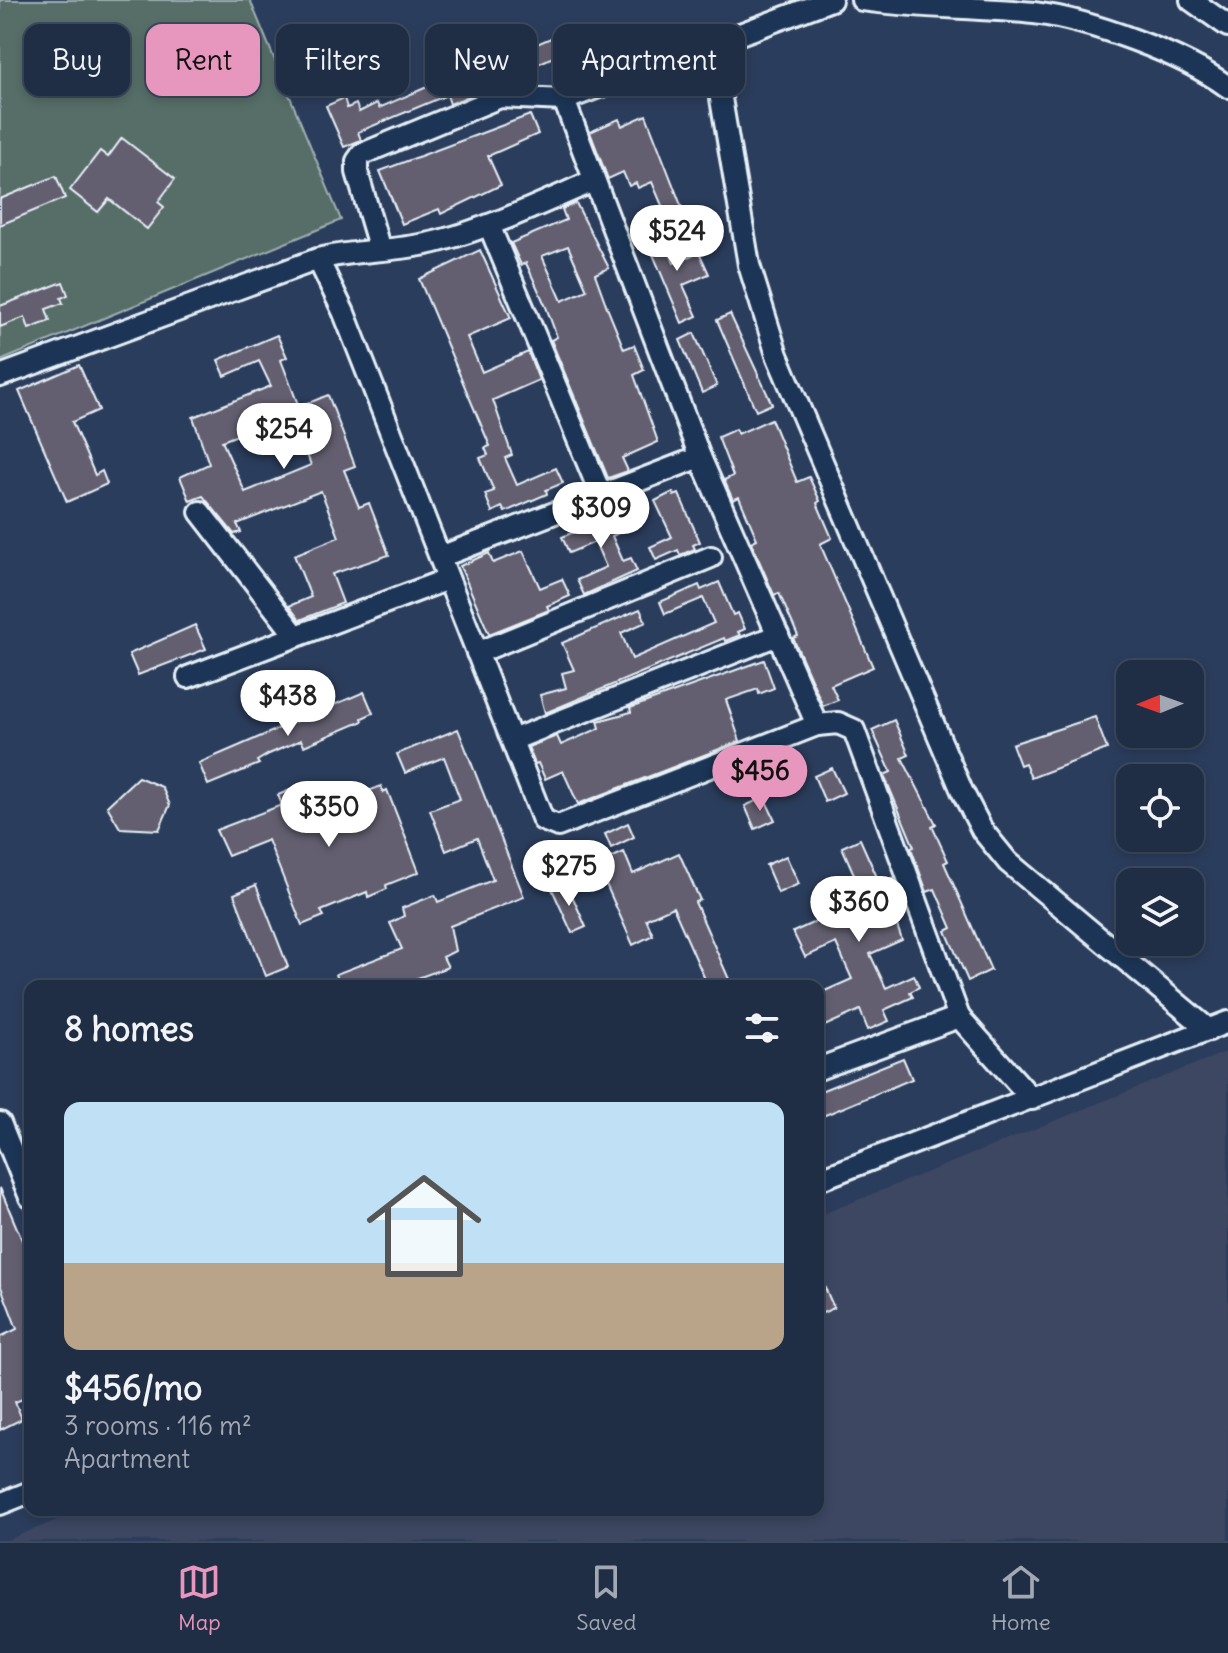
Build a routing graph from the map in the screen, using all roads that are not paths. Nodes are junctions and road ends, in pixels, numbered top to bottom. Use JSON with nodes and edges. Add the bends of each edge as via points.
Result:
{"nodes":[{"id":1,"x":831,"y":0,"type":"edge"},
{"id":2,"x":862,"y":0,"type":"edge"},
{"id":3,"x":1191,"y":0,"type":"edge"},
{"id":4,"x":998,"y":5,"type":"edge"},
{"id":5,"x":1228,"y":26,"type":"edge"},
{"id":6,"x":745,"y":33,"type":"edge"},
{"id":7,"x":1228,"y":87,"type":"edge"},
{"id":8,"x":575,"y":96,"type":"edge"},
{"id":9,"x":721,"y":96,"type":"edge"},
{"id":10,"x":564,"y":100,"type":"junction"},
{"id":11,"x":593,"y":181,"type":"junction"},
{"id":12,"x":489,"y":225,"type":"junction"},
{"id":13,"x":380,"y":250,"type":"junction"},
{"id":14,"x":318,"y":259,"type":"junction"},
{"id":15,"x":0,"y":376,"type":"edge"},
{"id":16,"x":700,"y":457,"type":"junction"},
{"id":17,"x":601,"y":495,"type":"junction"},
{"id":18,"x":200,"y":512,"type":"dead end"},
{"id":19,"x":440,"y":557,"type":"junction"},
{"id":20,"x":711,"y":557,"type":"dead end"},
{"id":21,"x":448,"y":579,"type":"junction"},
{"id":22,"x":778,"y":635,"type":"junction"},
{"id":23,"x":296,"y":636,"type":"junction"},
{"id":24,"x":477,"y":653,"type":"junction"},
{"id":25,"x":188,"y":677,"type":"dead end"},
{"id":26,"x":817,"y":725,"type":"junction"},
{"id":27,"x":512,"y":740,"type":"junction"},
{"id":28,"x":959,"y":1017,"type":"junction"},
{"id":29,"x":1218,"y":1026,"type":"edge"},
{"id":30,"x":824,"y":1067,"type":"edge"},
{"id":31,"x":1032,"y":1099,"type":"junction"},
{"id":32,"x":0,"y":1123,"type":"edge"},
{"id":33,"x":824,"y":1178,"type":"edge"},
{"id":34,"x":24,"y":1182,"type":"edge"},
{"id":35,"x":24,"y":1494,"type":"edge"},
{"id":36,"x":0,"y":1504,"type":"edge"}],
"edges":[{"from":1,"to":6,"type":"street"},
{"from":2,"to":4,"type":"street"},
{"from":3,"to":5,"type":"street"},
{"from":4,"to":7,"type":"street","via":[[1123,37],[1208,72]]},
{"from":8,"to":10,"type":"street"},
{"from":9,"to":29,"type":"street","via":[[749,265],[777,355],[982,830],[1008,862]]},
{"from":10,"to":11,"type":"street"},
{"from":10,"to":13,"type":"street","via":[[500,97],[362,154],[357,172]]},
{"from":11,"to":12,"type":"street"},
{"from":11,"to":16,"type":"street"},
{"from":12,"to":13,"type":"street","via":[[438,241]]},
{"from":12,"to":17,"type":"street"},
{"from":13,"to":14,"type":"street"},
{"from":14,"to":15,"type":"street"},
{"from":14,"to":19,"type":"street"},
{"from":16,"to":17,"type":"street"},
{"from":16,"to":22,"type":"street"},
{"from":17,"to":19,"type":"street"},
{"from":18,"to":23,"type":"street"},
{"from":19,"to":21,"type":"street"},
{"from":20,"to":24,"type":"street"},
{"from":21,"to":23,"type":"street"},
{"from":21,"to":24,"type":"street"},
{"from":22,"to":26,"type":"street"},
{"from":22,"to":27,"type":"street"},
{"from":23,"to":25,"type":"street"},
{"from":24,"to":27,"type":"street"},
{"from":26,"to":27,"type":"street","via":[[558,826],[543,820]]},
{"from":26,"to":28,"type":"street","via":[[838,723],[854,730]]},
{"from":28,"to":30,"type":"street"},
{"from":28,"to":31,"type":"street"},
{"from":29,"to":31,"type":"street"},
{"from":31,"to":33,"type":"street"},
{"from":32,"to":34,"type":"street"},
{"from":35,"to":36,"type":"street"}]}
